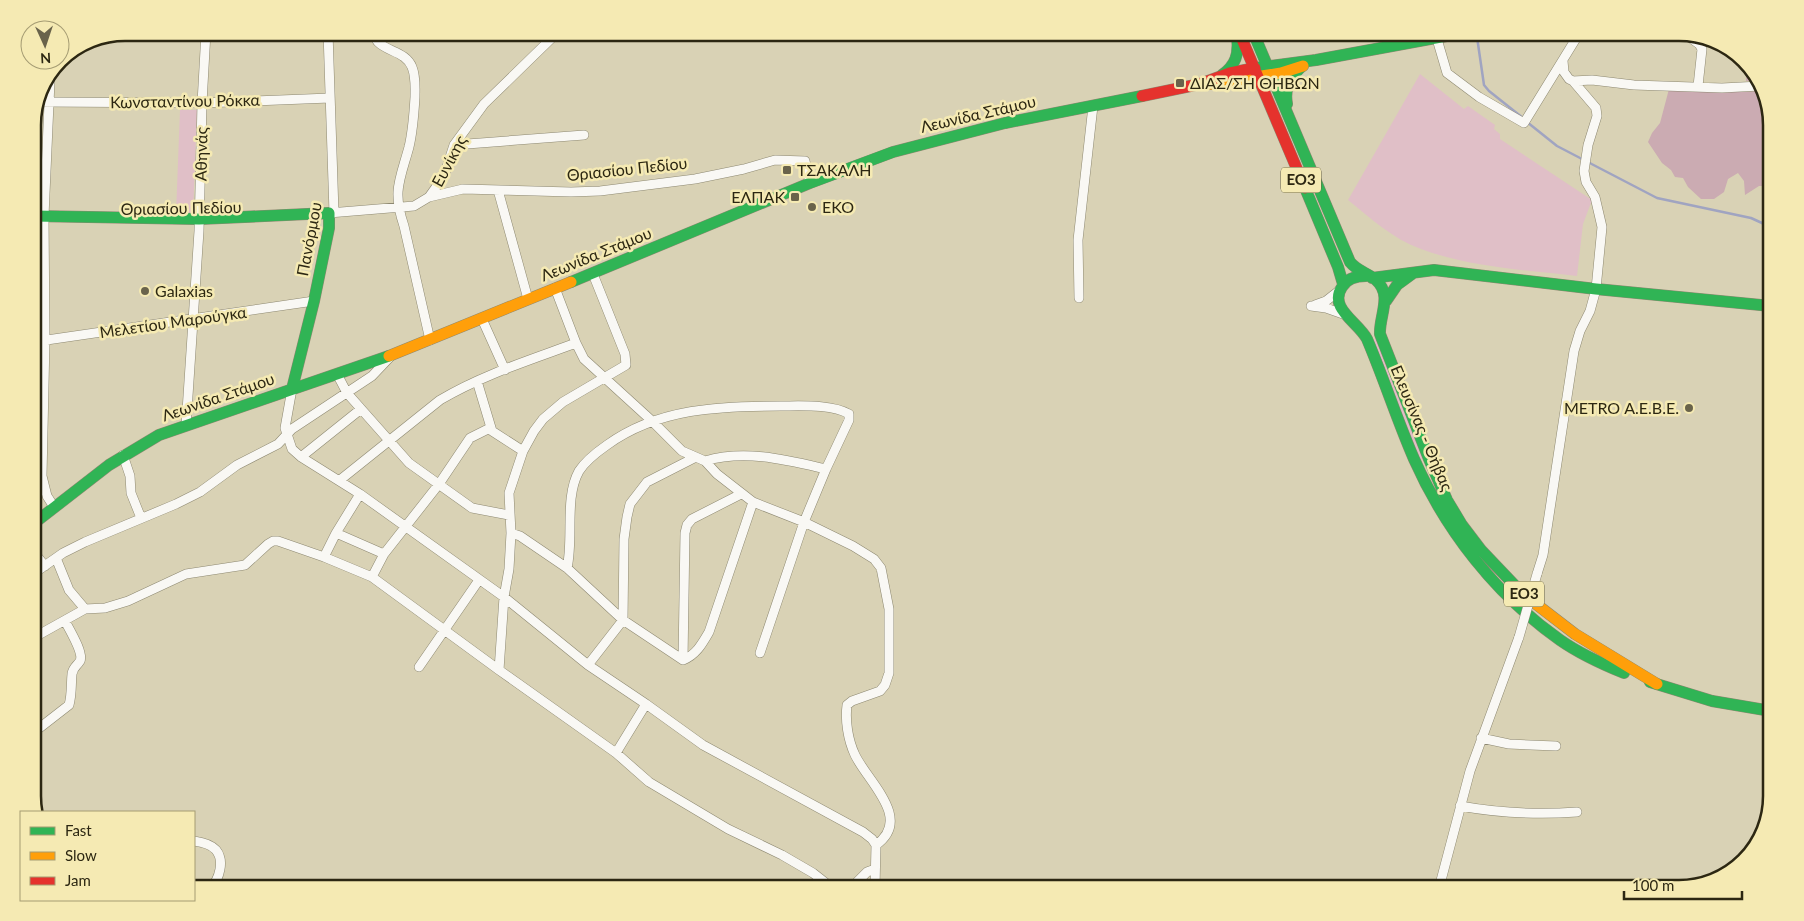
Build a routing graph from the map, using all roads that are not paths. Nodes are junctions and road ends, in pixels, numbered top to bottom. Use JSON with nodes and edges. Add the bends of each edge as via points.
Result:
{"nodes":[{"id":1,"x":205,"y":41,"type":"edge"},
{"id":2,"x":328,"y":41,"type":"edge"},
{"id":3,"x":377,"y":41,"type":"edge"},
{"id":4,"x":549,"y":41,"type":"edge"},
{"id":5,"x":1237,"y":41,"type":"edge"},
{"id":6,"x":1241,"y":41,"type":"edge"},
{"id":7,"x":1257,"y":41,"type":"edge"},
{"id":8,"x":1425,"y":41,"type":"edge"},
{"id":9,"x":1437,"y":41,"type":"edge"},
{"id":10,"x":1574,"y":41,"type":"edge"},
{"id":11,"x":1701,"y":45,"type":"edge"},
{"id":12,"x":1564,"y":57,"type":"junction"},
{"id":13,"x":1316,"y":60,"type":"junction"},
{"id":14,"x":1301,"y":67,"type":"junction"},
{"id":15,"x":1269,"y":70,"type":"junction"},
{"id":16,"x":1256,"y":72,"type":"junction"},
{"id":17,"x":1222,"y":76,"type":"junction"},
{"id":18,"x":1573,"y":81,"type":"junction"},
{"id":19,"x":1200,"y":84,"type":"junction"},
{"id":20,"x":1698,"y":86,"type":"junction"},
{"id":21,"x":1753,"y":86,"type":"edge"},
{"id":22,"x":330,"y":98,"type":"junction"},
{"id":23,"x":45,"y":102,"type":"edge"},
{"id":24,"x":202,"y":103,"type":"junction"},
{"id":25,"x":1093,"y":106,"type":"junction"},
{"id":26,"x":1291,"y":123,"type":"junction"},
{"id":27,"x":584,"y":135,"type":"dead end"},
{"id":28,"x":454,"y":145,"type":"junction"},
{"id":29,"x":41,"y":169,"type":"edge"},
{"id":30,"x":810,"y":183,"type":"junction"},
{"id":31,"x":498,"y":190,"type":"junction"},
{"id":32,"x":429,"y":197,"type":"junction"},
{"id":33,"x":398,"y":208,"type":"junction"},
{"id":34,"x":330,"y":215,"type":"junction"},
{"id":35,"x":41,"y":220,"type":"edge"},
{"id":36,"x":199,"y":223,"type":"junction"},
{"id":37,"x":1419,"y":270,"type":"junction"},
{"id":38,"x":41,"y":271,"type":"edge"},
{"id":39,"x":593,"y":274,"type":"junction"},
{"id":40,"x":1369,"y":277,"type":"junction"},
{"id":41,"x":1342,"y":287,"type":"junction"},
{"id":42,"x":555,"y":288,"type":"junction"},
{"id":43,"x":1596,"y":289,"type":"junction"},
{"id":44,"x":528,"y":298,"type":"junction"},
{"id":45,"x":1079,"y":298,"type":"dead end"},
{"id":46,"x":314,"y":301,"type":"junction"},
{"id":47,"x":1386,"y":301,"type":"junction"},
{"id":48,"x":1763,"y":305,"type":"edge"},
{"id":49,"x":1381,"y":313,"type":"junction"},
{"id":50,"x":1344,"y":314,"type":"junction"},
{"id":51,"x":194,"y":319,"type":"junction"},
{"id":52,"x":482,"y":319,"type":"junction"},
{"id":53,"x":1354,"y":321,"type":"junction"},
{"id":54,"x":45,"y":340,"type":"junction"},
{"id":55,"x":430,"y":340,"type":"junction"},
{"id":56,"x":41,"y":341,"type":"edge"},
{"id":57,"x":576,"y":343,"type":"junction"},
{"id":58,"x":392,"y":355,"type":"junction"},
{"id":59,"x":505,"y":370,"type":"junction"},
{"id":60,"x":337,"y":374,"type":"junction"},
{"id":61,"x":606,"y":378,"type":"junction"},
{"id":62,"x":477,"y":381,"type":"junction"},
{"id":63,"x":292,"y":389,"type":"junction"},
{"id":64,"x":347,"y":393,"type":"junction"},
{"id":65,"x":360,"y":409,"type":"junction"},
{"id":66,"x":41,"y":418,"type":"edge"},
{"id":67,"x":652,"y":421,"type":"junction"},
{"id":68,"x":186,"y":426,"type":"junction"},
{"id":69,"x":490,"y":428,"type":"junction"},
{"id":70,"x":287,"y":435,"type":"junction"},
{"id":71,"x":390,"y":441,"type":"junction"},
{"id":72,"x":522,"y":451,"type":"junction"},
{"id":73,"x":123,"y":455,"type":"junction"},
{"id":74,"x":301,"y":457,"type":"junction"},
{"id":75,"x":694,"y":458,"type":"junction"},
{"id":76,"x":705,"y":461,"type":"junction"},
{"id":77,"x":826,"y":469,"type":"junction"},
{"id":78,"x":340,"y":480,"type":"junction"},
{"id":79,"x":41,"y":483,"type":"edge"},
{"id":80,"x":438,"y":484,"type":"junction"},
{"id":81,"x":360,"y":494,"type":"junction"},
{"id":82,"x":741,"y":494,"type":"junction"},
{"id":83,"x":753,"y":502,"type":"junction"},
{"id":84,"x":54,"y":507,"type":"junction"},
{"id":85,"x":509,"y":515,"type":"junction"},
{"id":86,"x":41,"y":518,"type":"edge"},
{"id":87,"x":141,"y":518,"type":"junction"},
{"id":88,"x":804,"y":522,"type":"junction"},
{"id":89,"x":406,"y":527,"type":"junction"},
{"id":90,"x":510,"y":533,"type":"junction"},
{"id":91,"x":336,"y":534,"type":"junction"},
{"id":92,"x":384,"y":554,"type":"junction"},
{"id":93,"x":324,"y":557,"type":"junction"},
{"id":94,"x":56,"y":558,"type":"junction"},
{"id":95,"x":41,"y":561,"type":"edge"},
{"id":96,"x":45,"y":566,"type":"junction"},
{"id":97,"x":567,"y":568,"type":"junction"},
{"id":98,"x":41,"y":569,"type":"edge"},
{"id":99,"x":372,"y":577,"type":"junction"},
{"id":100,"x":479,"y":580,"type":"junction"},
{"id":101,"x":504,"y":598,"type":"junction"},
{"id":102,"x":85,"y":610,"type":"junction"},
{"id":103,"x":623,"y":620,"type":"junction"},
{"id":104,"x":64,"y":621,"type":"junction"},
{"id":105,"x":444,"y":629,"type":"junction"},
{"id":106,"x":41,"y":634,"type":"edge"},
{"id":107,"x":760,"y":653,"type":"dead end"},
{"id":108,"x":683,"y":660,"type":"junction"},
{"id":109,"x":588,"y":665,"type":"junction"},
{"id":110,"x":419,"y":666,"type":"dead end"},
{"id":111,"x":499,"y":670,"type":"junction"},
{"id":112,"x":1656,"y":684,"type":"junction"},
{"id":113,"x":646,"y":704,"type":"junction"},
{"id":114,"x":1763,"y":710,"type":"edge"},
{"id":115,"x":41,"y":727,"type":"edge"},
{"id":116,"x":1481,"y":738,"type":"junction"},
{"id":117,"x":1556,"y":746,"type":"dead end"},
{"id":118,"x":616,"y":753,"type":"junction"},
{"id":119,"x":1460,"y":806,"type":"junction"},
{"id":120,"x":1577,"y":812,"type":"dead end"},
{"id":121,"x":195,"y":841,"type":"edge"},
{"id":122,"x":876,"y":844,"type":"junction"},
{"id":123,"x":875,"y":869,"type":"junction"},
{"id":124,"x":215,"y":880,"type":"edge"},
{"id":125,"x":822,"y":880,"type":"edge"},
{"id":126,"x":859,"y":880,"type":"edge"},
{"id":127,"x":875,"y":880,"type":"edge"},
{"id":128,"x":1441,"y":880,"type":"edge"}],
"edges":[{"from":1,"to":24,"type":"street","name":"Αθηνάς"},
{"from":2,"to":22,"type":"street","name":"Πανόρμου"},
{"from":3,"to":33,"type":"street","via":[[403,56],[411,64],[415,77],[414,122],[400,176]]},
{"from":4,"to":28,"type":"street","name":"Ευνίκης","via":[[484,104]]},
{"from":5,"to":17,"type":"main road","number":"ΕΟ3","via":[[1238,56],[1234,66]]},
{"from":6,"to":16,"type":"main road","number":"ΕΟ3"},
{"from":7,"to":15,"type":"main road","number":"ΕΟ3"},
{"from":8,"to":13,"type":"main road"},
{"from":9,"to":12,"type":"street","via":[[1447,73],[1479,97],[1524,123]]},
{"from":10,"to":12,"type":"street"},
{"from":11,"to":20,"type":"street"},
{"from":12,"to":18,"type":"street","via":[[1564,72]]},
{"from":13,"to":14,"type":"main road"},
{"from":13,"to":15,"type":"main road"},
{"from":14,"to":15,"type":"main road"},
{"from":14,"to":26,"type":"main road","number":"ΕΟ3","via":[[1285,92]]},
{"from":15,"to":16,"type":"main road"},
{"from":15,"to":26,"type":"main road","number":"ΕΟ3"},
{"from":16,"to":17,"type":"main road","name":"Λεωνίδα Στάμου"},
{"from":16,"to":19,"type":"main road","name":"Λεωνίδα Στάμου","via":[[1218,84]]},
{"from":16,"to":41,"type":"main road","number":"ΕΟ3","via":[[1338,267]]},
{"from":17,"to":19,"type":"main road","name":"Λεωνίδα Στάμου"},
{"from":18,"to":20,"type":"street"},
{"from":18,"to":43,"type":"street","via":[[1593,102],[1597,112],[1584,171],[1595,197],[1602,227]]},
{"from":19,"to":25,"type":"main road","name":"Λεωνίδα Στάμου"},
{"from":20,"to":21,"type":"street"},
{"from":22,"to":24,"type":"street","name":"Κωνσταντίνου Ρόκκα"},
{"from":22,"to":34,"type":"street","name":"Πανόρμου"},
{"from":23,"to":24,"type":"street","name":"Κωνσταντίνου Ρόκκα"},
{"from":23,"to":29,"type":"street"},
{"from":24,"to":36,"type":"street","name":"Αθηνάς"},
{"from":25,"to":30,"type":"main road","name":"Λεωνίδα Στάμου","via":[[946,137],[893,152]]},
{"from":25,"to":45,"type":"street","via":[[1078,240]]},
{"from":26,"to":40,"type":"main road","number":"ΕΟ3","via":[[1350,262]]},
{"from":27,"to":28,"type":"street"},
{"from":28,"to":32,"type":"street","name":"Ευνίκης","via":[[444,176]]},
{"from":30,"to":31,"type":"street","name":"Θριασίου Πεδίου","via":[[805,161],[786,160],[695,179],[600,191]]},
{"from":30,"to":39,"type":"main road","name":"Λεωνίδα Στάμου"},
{"from":31,"to":32,"type":"street","name":"Θριασίου Πεδίου","via":[[463,189]]},
{"from":31,"to":44,"type":"street"},
{"from":32,"to":33,"type":"street","name":"Ευνίκης","via":[[414,206]]},
{"from":33,"to":34,"type":"street","name":"Ευνίκης"},
{"from":33,"to":55,"type":"street"},
{"from":34,"to":36,"type":"main road","name":"Θριασίου Πεδίου"},
{"from":34,"to":46,"type":"main road","name":"Πανόρμου"},
{"from":35,"to":36,"type":"main road","name":"Θριασίου Πεδίου"},
{"from":36,"to":51,"type":"street","name":"Αθηνάς"},
{"from":37,"to":40,"type":"main road","via":[[1386,278]]},
{"from":37,"to":43,"type":"main road"},
{"from":37,"to":47,"type":"main road","name":"Ελευσίνας - Θήβας","via":[[1397,285]]},
{"from":38,"to":54,"type":"street"},
{"from":39,"to":42,"type":"main road","name":"Λεωνίδα Στάμου"},
{"from":39,"to":61,"type":"street","via":[[627,361],[623,368]]},
{"from":40,"to":41,"type":"main road","via":[[1354,277]]},
{"from":40,"to":47,"type":"main road","number":"ΕΟ3","via":[[1384,290]]},
{"from":41,"to":50,"type":"main road","number":"ΕΟ3","via":[[1338,302]]},
{"from":41,"to":50,"type":"street","via":[[1326,301],[1311,306]]},
{"from":42,"to":44,"type":"main road","name":"Λεωνίδα Στάμου"},
{"from":42,"to":57,"type":"street"},
{"from":43,"to":48,"type":"main road"},
{"from":43,"to":116,"type":"street","bridge":true,"via":[[1574,351],[1543,555],[1519,637]]},
{"from":44,"to":52,"type":"main road","name":"Λεωνίδα Στάμου"},
{"from":46,"to":51,"type":"street","name":"Μελετίου Μαρούγκα"},
{"from":46,"to":63,"type":"main road","name":"Πανόρμου"},
{"from":47,"to":49,"type":"main road","name":"Ελευσίνας - Θήβας","number":"ΕΟ3"},
{"from":49,"to":53,"type":"main road","via":[[1369,322]]},
{"from":49,"to":112,"type":"main road","name":"Ελευσίνας - Θήβας","number":"ΕΟ3","via":[[1380,334],[1425,450],[1448,501],[1471,537],[1501,572],[1544,612],[1600,651]]},
{"from":50,"to":53,"type":"main road","name":"Ελευσίνας - Θήβας","number":"ΕΟ3"},
{"from":51,"to":54,"type":"street","name":"Μελετίου Μαρούγκα"},
{"from":51,"to":68,"type":"street","name":"Αθηνάς"},
{"from":52,"to":55,"type":"main road","name":"Λεωνίδα Στάμου"},
{"from":52,"to":59,"type":"street"},
{"from":53,"to":112,"type":"main road","name":"Ελευσίνας - Θήβας","number":"ΕΟ3","via":[[1367,339],[1422,476],[1453,531],[1481,567],[1521,609],[1566,643],[1602,664]]},
{"from":54,"to":56,"type":"street","name":"Μελετίου Μαρούγκα"},
{"from":54,"to":66,"type":"street"},
{"from":55,"to":58,"type":"main road","name":"Λεωνίδα Στάμου"},
{"from":57,"to":59,"type":"street"},
{"from":57,"to":61,"type":"street","via":[[584,359]]},
{"from":58,"to":60,"type":"main road","name":"Λεωνίδα Στάμου"},
{"from":58,"to":64,"type":"street","via":[[372,376]]},
{"from":59,"to":62,"type":"street"},
{"from":60,"to":63,"type":"main road","name":"Λεωνίδα Στάμου"},
{"from":60,"to":64,"type":"street"},
{"from":61,"to":67,"type":"street"},
{"from":61,"to":72,"type":"street","via":[[563,402],[543,419]]},
{"from":62,"to":69,"type":"street"},
{"from":62,"to":71,"type":"street","via":[[440,400]]},
{"from":63,"to":68,"type":"main road","name":"Λεωνίδα Στάμου"},
{"from":63,"to":70,"type":"street","via":[[285,428]]},
{"from":64,"to":65,"type":"street"},
{"from":64,"to":70,"type":"street"},
{"from":65,"to":71,"type":"street"},
{"from":65,"to":74,"type":"street"},
{"from":67,"to":75,"type":"street","via":[[682,451]]},
{"from":67,"to":77,"type":"street","via":[[681,412],[739,406],[841,410],[848,414],[849,420]]},
{"from":67,"to":97,"type":"street","via":[[616,438],[593,454],[580,469],[573,488]]},
{"from":68,"to":73,"type":"main road","name":"Λεωνίδα Στάμου","via":[[159,435]]},
{"from":69,"to":72,"type":"street"},
{"from":69,"to":80,"type":"street","via":[[470,438]]},
{"from":70,"to":74,"type":"street","via":[[292,449]]},
{"from":70,"to":87,"type":"street","via":[[274,447],[237,465],[200,492]]},
{"from":71,"to":78,"type":"street"},
{"from":71,"to":80,"type":"street","via":[[409,464]]},
{"from":72,"to":85,"type":"street","via":[[509,493]]},
{"from":73,"to":84,"type":"main road","name":"Λεωνίδα Στάμου"},
{"from":73,"to":87,"type":"street","via":[[130,476],[131,493]]},
{"from":74,"to":78,"type":"street"},
{"from":75,"to":76,"type":"street"},
{"from":75,"to":103,"type":"street","via":[[647,482],[630,504],[624,539]]},
{"from":76,"to":77,"type":"street","via":[[748,456]]},
{"from":76,"to":82,"type":"street"},
{"from":77,"to":88,"type":"street"},
{"from":78,"to":81,"type":"street"},
{"from":79,"to":84,"type":"street"},
{"from":80,"to":85,"type":"street","via":[[472,508]]},
{"from":80,"to":89,"type":"street"},
{"from":81,"to":89,"type":"street"},
{"from":81,"to":91,"type":"street"},
{"from":82,"to":83,"type":"street"},
{"from":82,"to":108,"type":"street","via":[[692,519],[687,525]]},
{"from":83,"to":88,"type":"street"},
{"from":83,"to":108,"type":"street","via":[[709,632],[699,649]]},
{"from":84,"to":86,"type":"main road","name":"Λεωνίδα Στάμου"},
{"from":85,"to":90,"type":"street"},
{"from":87,"to":94,"type":"street"},
{"from":88,"to":107,"type":"street"},
{"from":88,"to":122,"type":"street","via":[[874,559],[881,568],[885,583],[889,609],[889,673],[880,692],[852,701],[847,705],[846,714],[855,754],[888,808],[891,821],[884,839]]},
{"from":89,"to":92,"type":"street"},
{"from":89,"to":100,"type":"street"},
{"from":90,"to":97,"type":"street","via":[[520,536]]},
{"from":90,"to":101,"type":"street"},
{"from":91,"to":92,"type":"street"},
{"from":91,"to":93,"type":"street"},
{"from":92,"to":99,"type":"street"},
{"from":93,"to":99,"type":"street"},
{"from":93,"to":102,"type":"street","via":[[273,541],[245,565],[186,574],[128,601]]},
{"from":94,"to":96,"type":"street"},
{"from":94,"to":102,"type":"street","via":[[69,590]]},
{"from":95,"to":96,"type":"street"},
{"from":96,"to":98,"type":"street"},
{"from":97,"to":103,"type":"street"},
{"from":99,"to":105,"type":"street"},
{"from":100,"to":101,"type":"street"},
{"from":100,"to":105,"type":"street"},
{"from":101,"to":109,"type":"street"},
{"from":101,"to":111,"type":"street"},
{"from":102,"to":104,"type":"street"},
{"from":103,"to":108,"type":"street"},
{"from":103,"to":109,"type":"street"},
{"from":104,"to":106,"type":"street"},
{"from":104,"to":115,"type":"street","via":[[81,658],[72,672],[69,705]]},
{"from":105,"to":110,"type":"street"},
{"from":105,"to":111,"type":"street"},
{"from":109,"to":113,"type":"street"},
{"from":111,"to":118,"type":"street"},
{"from":112,"to":114,"type":"main road","name":"Ελευσίνας - Θήβας","number":"ΕΟ3","via":[[1712,701]]},
{"from":113,"to":118,"type":"street"},
{"from":113,"to":122,"type":"street","via":[[702,746],[863,832]]},
{"from":116,"to":117,"type":"street","via":[[1509,744]]},
{"from":116,"to":119,"type":"street"},
{"from":118,"to":125,"type":"street","via":[[649,782],[692,809],[782,855]]},
{"from":119,"to":120,"type":"street","via":[[1508,813]]},
{"from":119,"to":128,"type":"street"},
{"from":121,"to":124,"type":"street","via":[[215,849],[220,858]]},
{"from":122,"to":123,"type":"street"},
{"from":123,"to":126,"type":"street"},
{"from":123,"to":127,"type":"street"}]}
